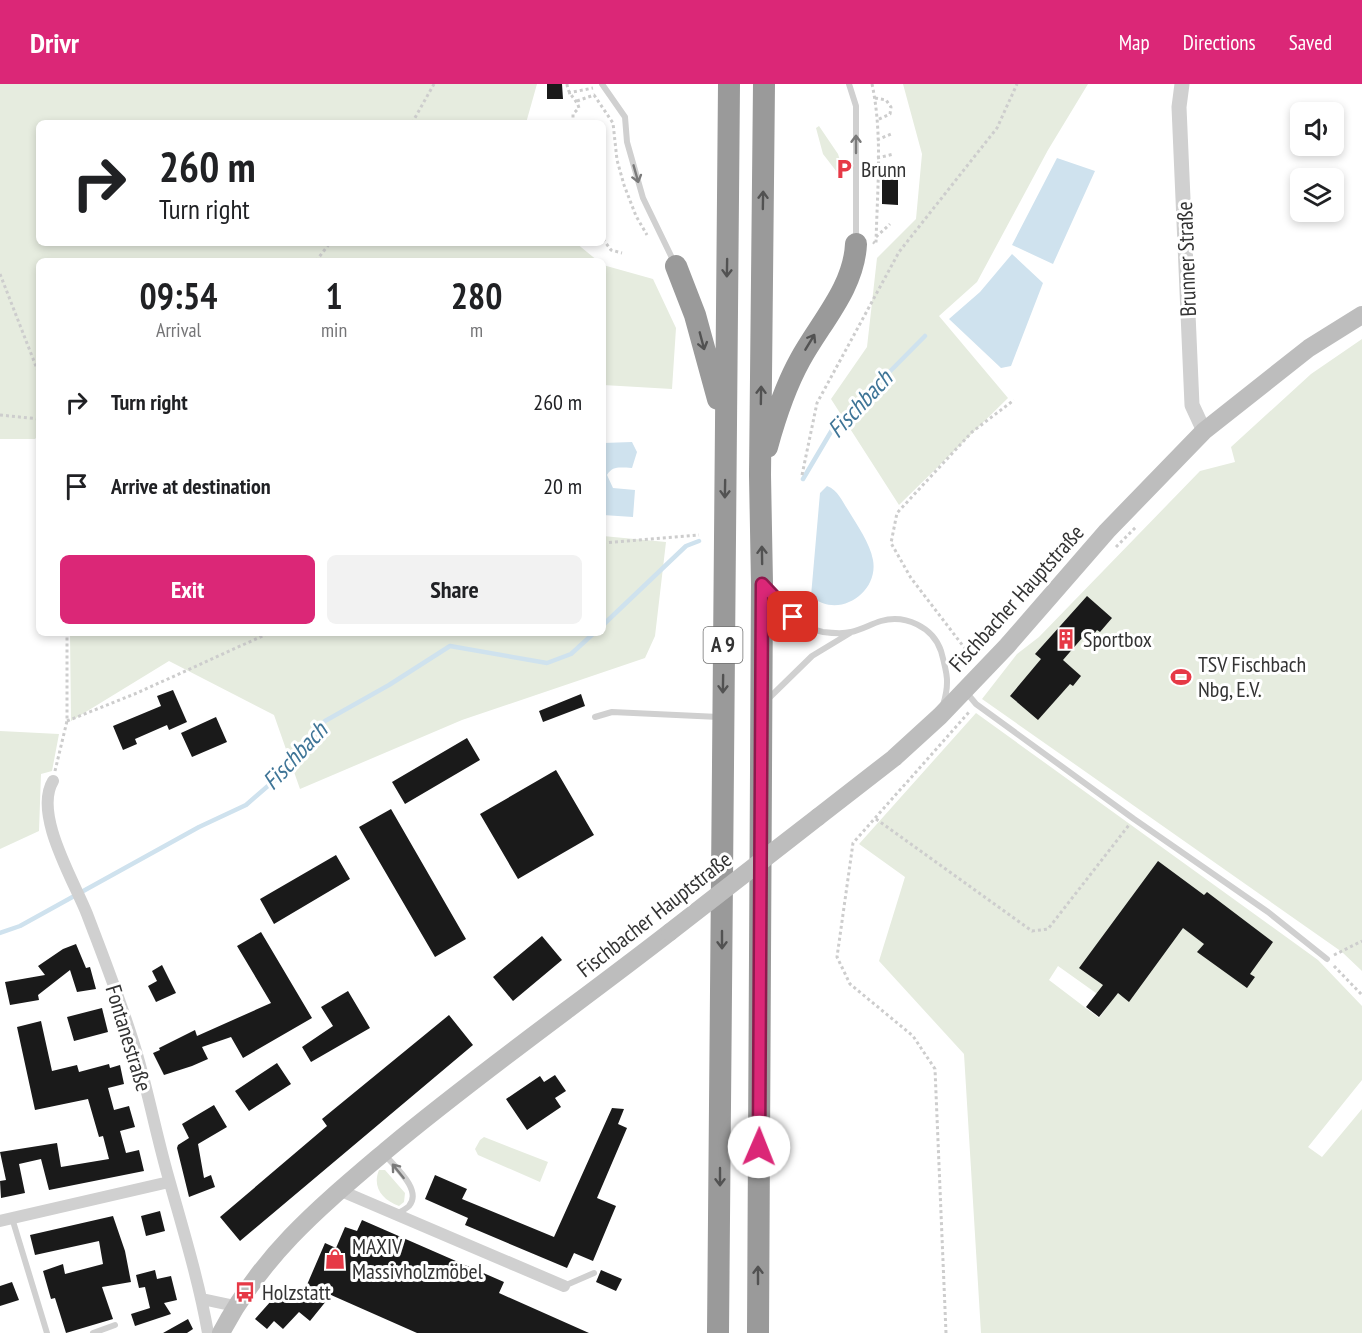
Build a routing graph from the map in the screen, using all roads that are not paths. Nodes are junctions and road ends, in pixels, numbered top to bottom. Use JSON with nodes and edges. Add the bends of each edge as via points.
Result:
{"nodes":[{"id":1,"x":602,"y":84,"type":"edge"},
{"id":2,"x":729,"y":84,"type":"edge"},
{"id":3,"x":764,"y":84,"type":"edge"},
{"id":4,"x":849,"y":84,"type":"edge"},
{"id":5,"x":1182,"y":84,"type":"edge"},
{"id":6,"x":862,"y":236,"type":"joint"},
{"id":7,"x":676,"y":266,"type":"joint"},
{"id":8,"x":1362,"y":315,"type":"edge"},
{"id":9,"x":726,"y":430,"type":"junction"},
{"id":10,"x":1204,"y":431,"type":"junction"},
{"id":11,"x":760,"y":475,"type":"junction"},
{"id":12,"x":762,"y":584,"type":"junction"},
{"id":13,"x":850,"y":633,"type":"junction"},
{"id":14,"x":971,"y":698,"type":"junction"},
{"id":15,"x":761,"y":706,"type":"junction"},
{"id":16,"x":940,"y":716,"type":"junction"},
{"id":17,"x":595,"y":717,"type":"dead end"},
{"id":18,"x":723,"y":717,"type":"junction"},
{"id":19,"x":53,"y":781,"type":"road end"},
{"id":20,"x":1327,"y":959,"type":"road end"},
{"id":21,"x":383,"y":1153,"type":"junction"},
{"id":22,"x":170,"y":1182,"type":"junction"},
{"id":23,"x":339,"y":1190,"type":"junction"},
{"id":24,"x":396,"y":1215,"type":"junction"},
{"id":25,"x":6,"y":1220,"type":"edge"},
{"id":26,"x":594,"y":1273,"type":"dead end"},
{"id":27,"x":564,"y":1286,"type":"joint"},
{"id":28,"x":202,"y":1299,"type":"junction"},
{"id":29,"x":236,"y":1306,"type":"junction"},
{"id":30,"x":115,"y":1325,"type":"dead end"},
{"id":31,"x":47,"y":1333,"type":"edge"},
{"id":32,"x":93,"y":1333,"type":"edge"},
{"id":33,"x":208,"y":1333,"type":"edge"},
{"id":34,"x":221,"y":1333,"type":"edge"},
{"id":35,"x":718,"y":1333,"type":"edge"},
{"id":36,"x":758,"y":1333,"type":"edge"}],
"edges":[{"from":1,"to":7,"type":"lane","one_way":true,"via":[[625,117],[627,142],[643,198]]},
{"from":2,"to":9,"type":"highway","number":"A 9","one_way":true},
{"from":11,"to":3,"type":"highway","number":"A 9","one_way":true},
{"from":6,"to":4,"type":"lane","one_way":true,"via":[[856,106]]},
{"from":5,"to":10,"type":"street","name":"Brunner Straße","via":[[1179,107],[1192,405]]},
{"from":11,"to":6,"type":"highway","one_way":true,"via":[[781,403],[799,362],[849,279]]},
{"from":7,"to":9,"type":"highway","one_way":true,"via":[[695,315]]},
{"from":8,"to":10,"type":"main road","name":"Fischbacher Hauptstraße","via":[[1309,348]]},
{"from":9,"to":18,"type":"highway","number":"A 9","one_way":true},
{"from":10,"to":14,"type":"main road","name":"Fischbacher Hauptstraße","via":[[1107,531],[983,673]]},
{"from":12,"to":11,"type":"highway","number":"A 9","one_way":true},
{"from":12,"to":13,"type":"lane","via":[[806,627]]},
{"from":12,"to":15,"type":"highway","number":"A 9"},
{"from":13,"to":15,"type":"lane","via":[[798,667]]},
{"from":13,"to":16,"type":"lane","via":[[882,620],[899,619],[928,630],[938,642],[949,686]]},
{"from":14,"to":16,"type":"main road","name":"Fischbacher Hauptstraße"},
{"from":14,"to":20,"type":"lane","via":[[1268,912]]},
{"from":36,"to":15,"type":"highway","number":"A 9","one_way":true},
{"from":16,"to":21,"type":"main road","name":"Fischbacher Hauptstraße","bridge":true,"via":[[894,758]]},
{"from":17,"to":18,"type":"lane","via":[[612,712]]},
{"from":18,"to":35,"type":"highway","number":"A 9","one_way":true},
{"from":19,"to":22,"type":"street","name":"Fontanestraße","via":[[47,814],[54,838],[79,894],[135,1051]]},
{"from":21,"to":23,"type":"main road","name":"Fischbacher Hauptstraße"},
{"from":24,"to":21,"type":"lane","one_way":true,"via":[[413,1198],[411,1189]]},
{"from":22,"to":25,"type":"street"},
{"from":22,"to":28,"type":"street","name":"Fontanestraße"},
{"from":23,"to":24,"type":"street"},
{"from":23,"to":29,"type":"main road","name":"Fischbacher Hauptstraße","via":[[269,1258]]},
{"from":24,"to":27,"type":"street"},
{"from":25,"to":31,"type":"lane"},
{"from":26,"to":27,"type":"lane"},
{"from":28,"to":29,"type":"street"},
{"from":28,"to":33,"type":"street","name":"Fontanestraße"},
{"from":29,"to":34,"type":"main road","name":"Fischbacher Hauptstraße"},
{"from":30,"to":32,"type":"lane"}]}
